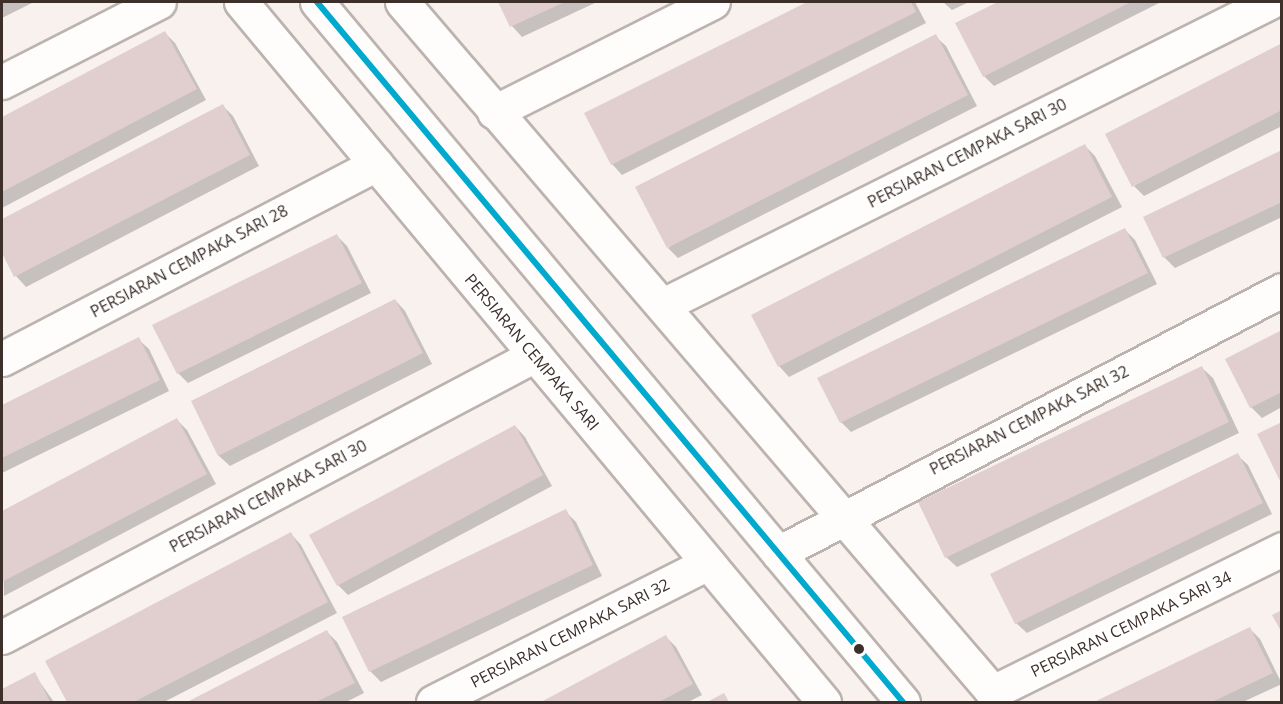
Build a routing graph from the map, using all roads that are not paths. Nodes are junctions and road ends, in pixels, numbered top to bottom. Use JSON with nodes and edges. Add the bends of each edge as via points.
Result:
{"nodes":[{"id":1,"x":159,"y":2,"type":"edge"},
{"id":2,"x":241,"y":2,"type":"edge"},
{"id":3,"x":317,"y":2,"type":"edge"},
{"id":4,"x":402,"y":2,"type":"edge"},
{"id":5,"x":713,"y":2,"type":"edge"},
{"id":6,"x":1270,"y":2,"type":"edge"},
{"id":7,"x":2,"y":82,"type":"edge"},
{"id":8,"x":494,"y":112,"type":"junction"},
{"id":9,"x":376,"y":164,"type":"junction"},
{"id":10,"x":1281,"y":290,"type":"edge"},
{"id":11,"x":663,"y":305,"type":"junction"},
{"id":12,"x":535,"y":355,"type":"junction"},
{"id":13,"x":2,"y":359,"type":"edge"},
{"id":14,"x":842,"y":516,"type":"junction"},
{"id":15,"x":1281,"y":549,"type":"edge"},
{"id":16,"x":778,"y":553,"type":"junction"},
{"id":17,"x":708,"y":563,"type":"junction"},
{"id":18,"x":2,"y":637,"type":"edge"},
{"id":19,"x":433,"y":702,"type":"edge"},
{"id":20,"x":824,"y":702,"type":"edge"},
{"id":21,"x":903,"y":702,"type":"edge"}],
"edges":[{"from":1,"to":7,"type":"street"},
{"from":2,"to":9,"type":"street","name":"PERSIARAN CEMPAKA SARI"},
{"from":3,"to":16,"type":"street"},
{"from":4,"to":8,"type":"street"},
{"from":5,"to":8,"type":"street"},
{"from":6,"to":11,"type":"street","name":"PERSIARAN CEMPAKA SARI 30"},
{"from":8,"to":11,"type":"street"},
{"from":9,"to":12,"type":"street","name":"PERSIARAN CEMPAKA SARI"},
{"from":9,"to":13,"type":"street","name":"PERSIARAN CEMPAKA SARI 28"},
{"from":10,"to":14,"type":"street","name":"PERSIARAN CEMPAKA SARI 32"},
{"from":11,"to":14,"type":"street"},
{"from":12,"to":17,"type":"street","name":"PERSIARAN CEMPAKA SARI"},
{"from":12,"to":18,"type":"street","name":"PERSIARAN CEMPAKA SARI 30"},
{"from":14,"to":15,"type":"street","name":"PERSIARAN CEMPAKA SARI 34","via":[[990,689],[999,689]]},
{"from":14,"to":16,"type":"street","name":"PERSIARAN CEMPAKA SARI 32"},
{"from":16,"to":21,"type":"street"},
{"from":17,"to":19,"type":"street","name":"PERSIARAN CEMPAKA SARI 32"},
{"from":17,"to":20,"type":"street","name":"PERSIARAN CEMPAKA SARI"}]}
